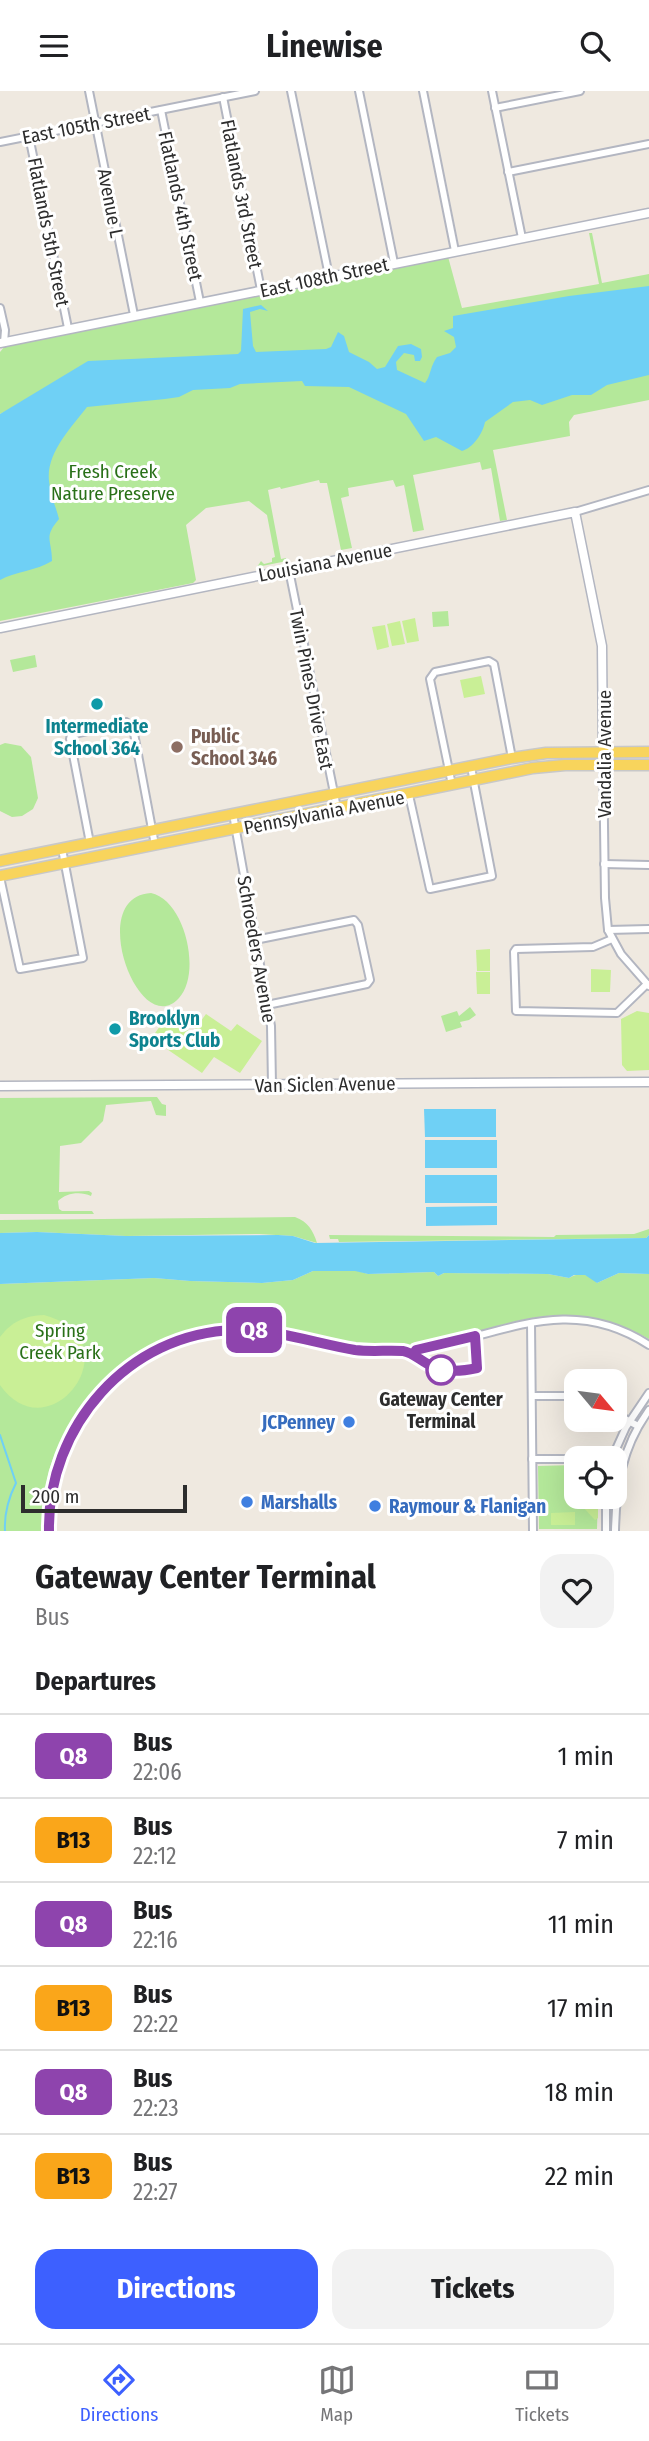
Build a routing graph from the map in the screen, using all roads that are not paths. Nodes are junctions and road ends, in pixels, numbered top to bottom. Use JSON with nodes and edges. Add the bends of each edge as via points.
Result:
{"nodes":[{"id":1,"x":89,"y":91,"type":"edge"},
{"id":2,"x":255,"y":91,"type":"edge"},
{"id":3,"x":290,"y":91,"type":"edge"},
{"id":4,"x":359,"y":91,"type":"edge"},
{"id":5,"x":423,"y":91,"type":"edge"},
{"id":6,"x":492,"y":91,"type":"edge"},
{"id":7,"x":580,"y":91,"type":"edge"},
{"id":8,"x":223,"y":97,"type":"junction"},
{"id":9,"x":495,"y":108,"type":"junction"},
{"id":10,"x":162,"y":110,"type":"junction"},
{"id":11,"x":95,"y":123,"type":"junction"},
{"id":12,"x":29,"y":136,"type":"junction"},
{"id":13,"x":0,"y":142,"type":"edge"},
{"id":14,"x":649,"y":144,"type":"edge"},
{"id":15,"x":508,"y":172,"type":"junction"},
{"id":16,"x":649,"y":213,"type":"edge"},
{"id":17,"x":522,"y":238,"type":"junction"},
{"id":18,"x":456,"y":251,"type":"junction"},
{"id":19,"x":394,"y":263,"type":"junction"},
{"id":20,"x":329,"y":277,"type":"junction"},
{"id":21,"x":261,"y":290,"type":"junction"},
{"id":22,"x":200,"y":302,"type":"junction"},
{"id":23,"x":0,"y":307,"type":"edge"},
{"id":24,"x":134,"y":315,"type":"junction"},
{"id":25,"x":68,"y":328,"type":"junction"},
{"id":26,"x":2,"y":343,"type":"edge"},
{"id":27,"x":649,"y":490,"type":"edge"},
{"id":28,"x":575,"y":512,"type":"junction"},
{"id":29,"x":289,"y":570,"type":"junction"},
{"id":30,"x":0,"y":628,"type":"edge"},
{"id":31,"x":649,"y":752,"type":"edge"},
{"id":32,"x":603,"y":753,"type":"junction"},
{"id":33,"x":512,"y":758,"type":"junction"},
{"id":34,"x":603,"y":765,"type":"junction"},
{"id":35,"x":649,"y":765,"type":"edge"},
{"id":36,"x":471,"y":767,"type":"junction"},
{"id":37,"x":449,"y":771,"type":"junction"},
{"id":38,"x":474,"y":780,"type":"junction"},
{"id":39,"x":452,"y":785,"type":"junction"},
{"id":40,"x":333,"y":794,"type":"junction"},
{"id":41,"x":409,"y":795,"type":"junction"},
{"id":42,"x":337,"y":807,"type":"junction"},
{"id":43,"x":233,"y":814,"type":"junction"},
{"id":44,"x":236,"y":829,"type":"junction"},
{"id":45,"x":152,"y":831,"type":"junction"},
{"id":46,"x":90,"y":843,"type":"junction"},
{"id":47,"x":155,"y":845,"type":"junction"},
{"id":48,"x":62,"y":849,"type":"junction"},
{"id":49,"x":0,"y":861,"type":"edge"},
{"id":50,"x":65,"y":863,"type":"junction"},
{"id":51,"x":604,"y":864,"type":"junction"},
{"id":52,"x":649,"y":865,"type":"edge"},
{"id":53,"x":0,"y":876,"type":"edge"},
{"id":54,"x":649,"y":929,"type":"edge"},
{"id":55,"x":608,"y":930,"type":"junction"},
{"id":56,"x":612,"y":939,"type":"junction"},
{"id":57,"x":256,"y":940,"type":"junction"},
{"id":58,"x":648,"y":985,"type":"edge"},
{"id":59,"x":267,"y":1005,"type":"junction"},
{"id":60,"x":649,"y":1082,"type":"edge"},
{"id":61,"x":272,"y":1085,"type":"junction"},
{"id":62,"x":0,"y":1086,"type":"edge"},
{"id":63,"x":531,"y":1322,"type":"junction"},
{"id":64,"x":649,"y":1345,"type":"edge"},
{"id":65,"x":649,"y":1394,"type":"edge"},
{"id":66,"x":531,"y":1396,"type":"junction"},
{"id":67,"x":564,"y":1396,"type":"edge"},
{"id":68,"x":649,"y":1410,"type":"edge"},
{"id":69,"x":629,"y":1421,"type":"junction"},
{"id":70,"x":638,"y":1426,"type":"junction"},
{"id":71,"x":618,"y":1446,"type":"edge"},
{"id":72,"x":627,"y":1448,"type":"edge"},
{"id":73,"x":532,"y":1459,"type":"junction"},
{"id":74,"x":564,"y":1459,"type":"edge"},
{"id":75,"x":606,"y":1509,"type":"edge"},
{"id":76,"x":616,"y":1509,"type":"edge"},
{"id":77,"x":49,"y":1531,"type":"edge"},
{"id":78,"x":533,"y":1531,"type":"edge"},
{"id":79,"x":606,"y":1531,"type":"edge"},
{"id":80,"x":615,"y":1531,"type":"edge"}],
"edges":[{"from":1,"to":11,"type":"street","name":"Avenue L"},
{"from":2,"to":8,"type":"street","name":"East 105th Street"},
{"from":3,"to":20,"type":"street"},
{"from":4,"to":19,"type":"street"},
{"from":5,"to":18,"type":"street"},
{"from":6,"to":9,"type":"street"},
{"from":7,"to":9,"type":"street"},
{"from":8,"to":10,"type":"street","name":"East 105th Street"},
{"from":8,"to":21,"type":"street","name":"Flatlands 3rd Street"},
{"from":9,"to":15,"type":"street"},
{"from":10,"to":11,"type":"street","name":"East 105th Street"},
{"from":10,"to":22,"type":"street","name":"Flatlands 4th Street"},
{"from":11,"to":12,"type":"street","name":"East 105th Street"},
{"from":11,"to":24,"type":"street","name":"Avenue L"},
{"from":12,"to":13,"type":"street","name":"East 105th Street"},
{"from":12,"to":25,"type":"street","name":"Flatlands 5th Street"},
{"from":14,"to":15,"type":"street"},
{"from":15,"to":17,"type":"street"},
{"from":16,"to":17,"type":"street","name":"East 108th Street"},
{"from":17,"to":18,"type":"street","name":"East 108th Street"},
{"from":18,"to":19,"type":"street","name":"East 108th Street"},
{"from":19,"to":20,"type":"street","name":"East 108th Street"},
{"from":20,"to":21,"type":"street","name":"East 108th Street"},
{"from":21,"to":22,"type":"street","name":"East 108th Street"},
{"from":22,"to":24,"type":"street","name":"East 108th Street"},
{"from":23,"to":26,"type":"street","via":[[5,330]]},
{"from":24,"to":25,"type":"street","name":"East 108th Street"},
{"from":25,"to":26,"type":"street","name":"East 108th Street"},
{"from":27,"to":28,"type":"street","name":"Louisiana Avenue"},
{"from":28,"to":29,"type":"street","name":"Louisiana Avenue"},
{"from":28,"to":32,"type":"street","name":"Vandalia Avenue","via":[[603,646]]},
{"from":29,"to":30,"type":"street","name":"Louisiana Avenue"},
{"from":29,"to":40,"type":"street","name":"Twin Pines Drive East"},
{"from":31,"to":32,"type":"main road","name":"Pennsylvania Avenue"},
{"from":32,"to":33,"type":"main road","name":"Pennsylvania Avenue"},
{"from":32,"to":34,"type":"street","name":"Vandalia Avenue"},
{"from":33,"to":36,"type":"main road","name":"Pennsylvania Avenue"},
{"from":33,"to":37,"type":"street","via":[[494,664],[489,661],[435,672],[430,679]]},
{"from":34,"to":35,"type":"main road","name":"Pennsylvania Avenue"},
{"from":34,"to":38,"type":"main road","name":"Pennsylvania Avenue","via":[[548,766]]},
{"from":34,"to":51,"type":"street","name":"Vandalia Avenue"},
{"from":36,"to":37,"type":"main road","name":"Pennsylvania Avenue"},
{"from":36,"to":38,"type":"street"},
{"from":37,"to":39,"type":"street"},
{"from":37,"to":40,"type":"main road","name":"Pennsylvania Avenue"},
{"from":38,"to":39,"type":"main road","name":"Pennsylvania Avenue"},
{"from":38,"to":41,"type":"street","via":[[492,873],[488,877],[429,889]]},
{"from":39,"to":41,"type":"main road","name":"Pennsylvania Avenue"},
{"from":40,"to":42,"type":"street","name":"Twin Pines Drive East"},
{"from":40,"to":43,"type":"main road","name":"Pennsylvania Avenue"},
{"from":41,"to":42,"type":"main road","name":"Pennsylvania Avenue"},
{"from":42,"to":44,"type":"main road","name":"Pennsylvania Avenue"},
{"from":43,"to":44,"type":"street","name":"Schroeders Avenue"},
{"from":43,"to":45,"type":"main road","name":"Pennsylvania Avenue"},
{"from":44,"to":47,"type":"main road","name":"Pennsylvania Avenue"},
{"from":44,"to":57,"type":"street","name":"Schroeders Avenue"},
{"from":45,"to":46,"type":"main road","name":"Pennsylvania Avenue"},
{"from":45,"to":46,"type":"street","via":[[133,728],[126,722],[71,735]]},
{"from":45,"to":47,"type":"street"},
{"from":46,"to":48,"type":"main road","name":"Pennsylvania Avenue"},
{"from":47,"to":50,"type":"main road","name":"Pennsylvania Avenue"},
{"from":48,"to":49,"type":"main road","name":"Pennsylvania Avenue"},
{"from":48,"to":50,"type":"street"},
{"from":50,"to":53,"type":"main road","name":"Pennsylvania Avenue"},
{"from":50,"to":53,"type":"street","via":[[83,958],[20,969]]},
{"from":51,"to":52,"type":"street"},
{"from":51,"to":55,"type":"street","name":"Vandalia Avenue"},
{"from":54,"to":55,"type":"street"},
{"from":55,"to":56,"type":"street","name":"Vandalia Avenue"},
{"from":56,"to":58,"type":"street","name":"Vandalia Avenue"},
{"from":56,"to":58,"type":"street","via":[[593,947],[516,949],[516,1011],[618,1013]]},
{"from":57,"to":59,"type":"street","name":"Schroeders Avenue"},
{"from":57,"to":59,"type":"street","via":[[354,920],[370,980],[367,985]]},
{"from":59,"to":61,"type":"street","name":"Schroeders Avenue"},
{"from":60,"to":61,"type":"street","name":"Van Siclen Avenue"},
{"from":61,"to":62,"type":"street","name":"Van Siclen Avenue"},
{"from":63,"to":64,"type":"street","via":[[590,1321]]},
{"from":63,"to":66,"type":"street"},
{"from":63,"to":77,"type":"street","via":[[397,1352],[353,1350],[251,1330],[203,1334],[166,1346],[118,1376],[78,1423],[56,1474]]},
{"from":65,"to":69,"type":"street"},
{"from":66,"to":67,"type":"street"},
{"from":66,"to":73,"type":"street"},
{"from":68,"to":70,"type":"street"},
{"from":69,"to":70,"type":"street"},
{"from":69,"to":71,"type":"street"},
{"from":70,"to":72,"type":"street"},
{"from":73,"to":74,"type":"street"},
{"from":73,"to":78,"type":"street"},
{"from":75,"to":79,"type":"street"},
{"from":76,"to":80,"type":"street"}]}
